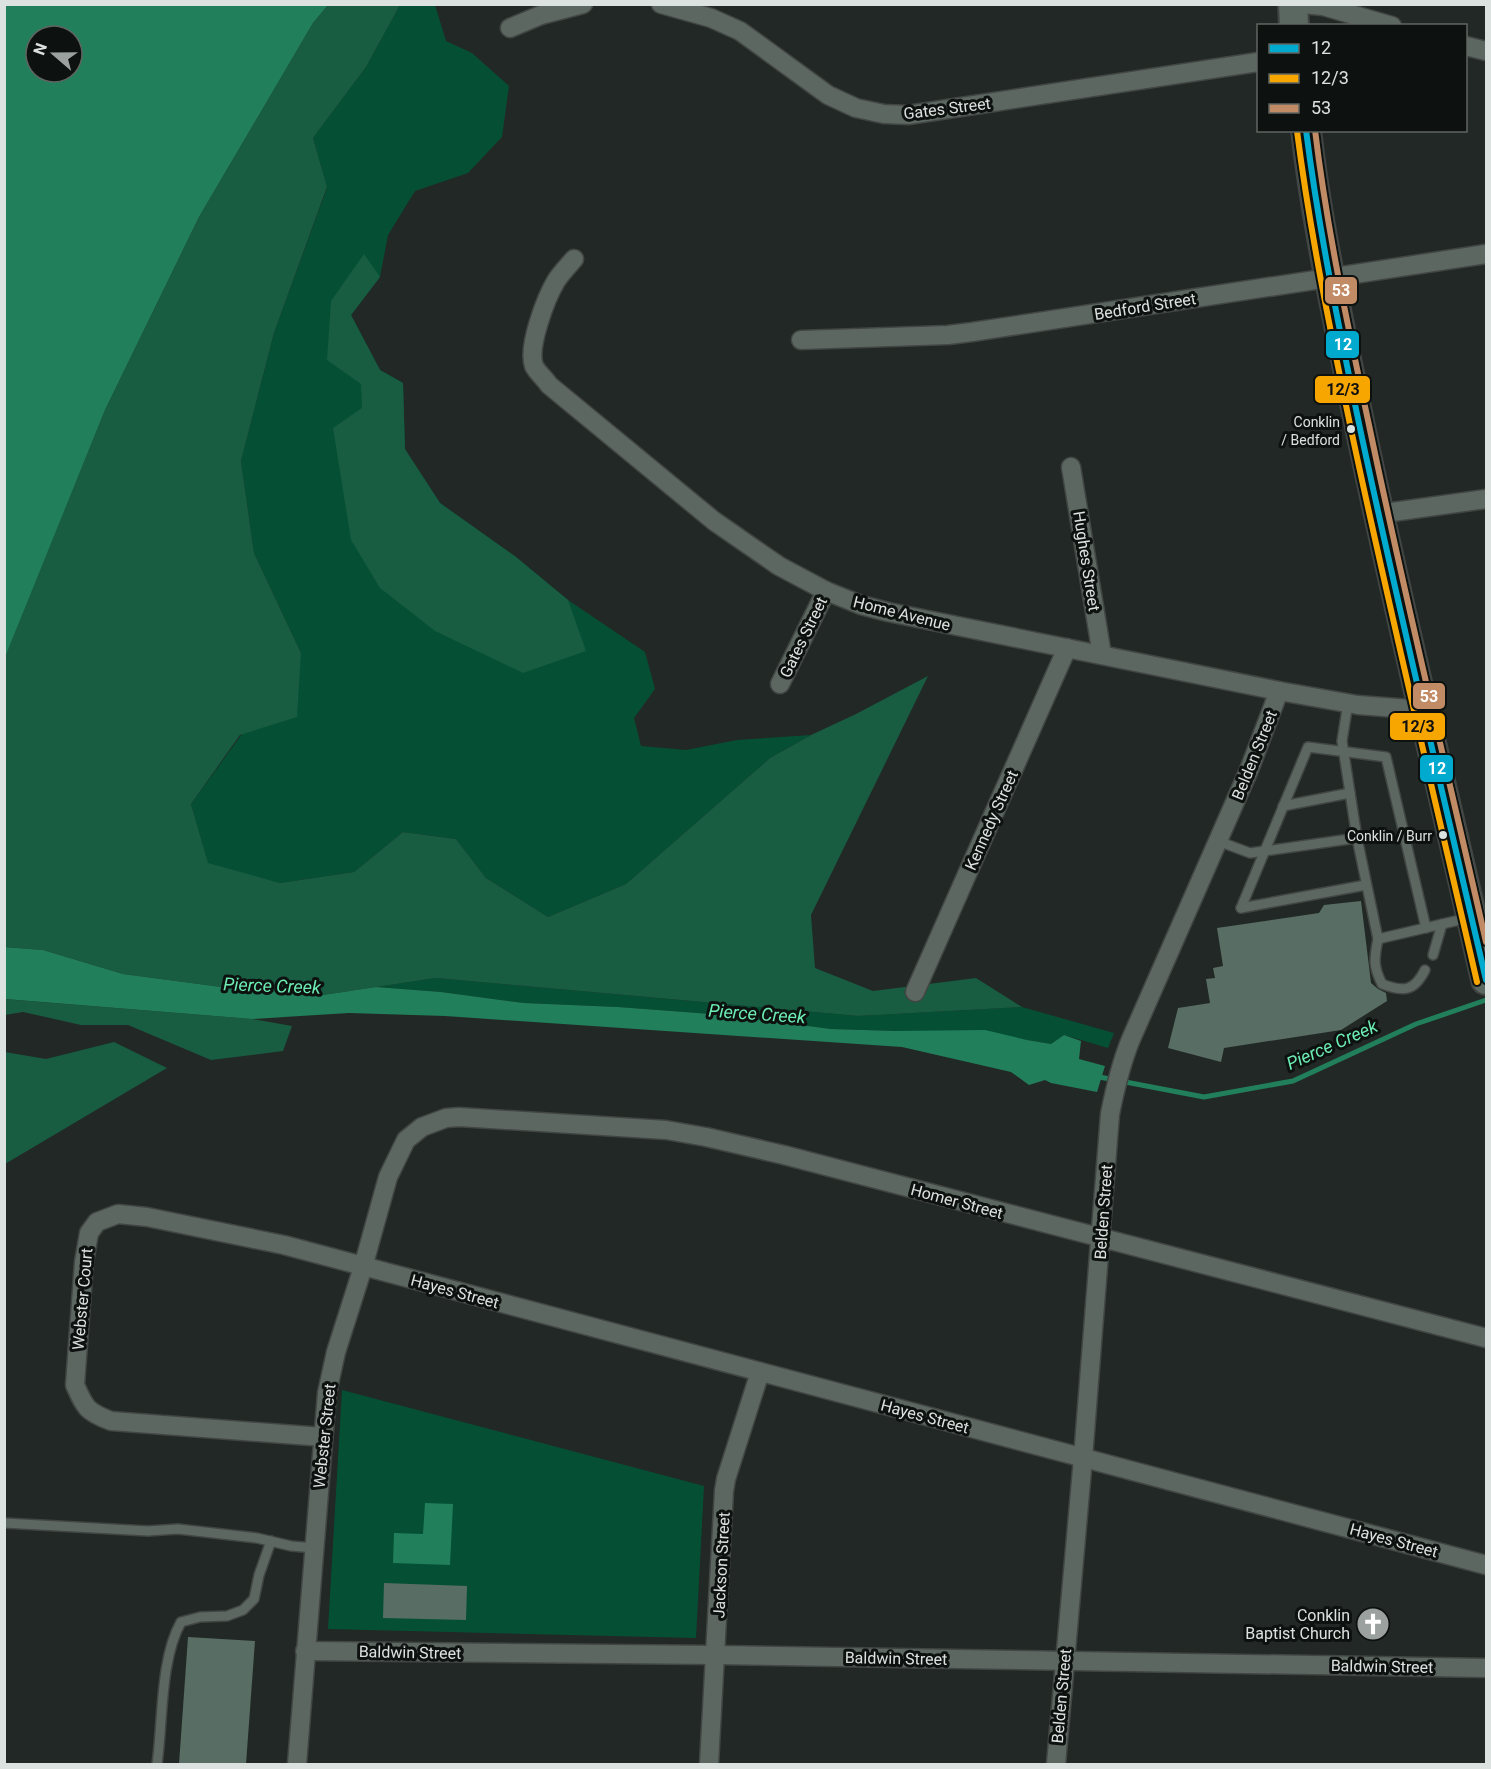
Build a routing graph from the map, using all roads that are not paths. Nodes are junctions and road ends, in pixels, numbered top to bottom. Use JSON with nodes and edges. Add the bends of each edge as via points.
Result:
{"nodes":[{"id":1,"x":583,"y":4,"type":"edge"},
{"id":2,"x":661,"y":4,"type":"edge"},
{"id":3,"x":1293,"y":4,"type":"edge"},
{"id":4,"x":1302,"y":4,"type":"edge"},
{"id":5,"x":1294,"y":24,"type":"edge"},
{"id":6,"x":1385,"y":24,"type":"edge"},
{"id":7,"x":510,"y":28,"type":"dead end"},
{"id":8,"x":1467,"y":46,"type":"edge"},
{"id":9,"x":1486,"y":51,"type":"edge"},
{"id":10,"x":1257,"y":62,"type":"edge"},
{"id":11,"x":1306,"y":132,"type":"edge"},
{"id":12,"x":1486,"y":254,"type":"edge"},
{"id":13,"x":574,"y":259,"type":"dead end"},
{"id":14,"x":1330,"y":278,"type":"junction"},
{"id":15,"x":801,"y":340,"type":"dead end"},
{"id":16,"x":1071,"y":467,"type":"dead end"},
{"id":17,"x":1486,"y":499,"type":"edge"},
{"id":18,"x":1378,"y":514,"type":"junction"},
{"id":19,"x":826,"y":591,"type":"junction"},
{"id":20,"x":1067,"y":648,"type":"junction"},
{"id":21,"x":1102,"y":655,"type":"junction"},
{"id":22,"x":780,"y":684,"type":"dead end"},
{"id":23,"x":1279,"y":691,"type":"junction"},
{"id":24,"x":1348,"y":703,"type":"junction"},
{"id":25,"x":1423,"y":710,"type":"junction"},
{"id":26,"x":1343,"y":752,"type":"junction"},
{"id":27,"x":1350,"y":793,"type":"junction"},
{"id":28,"x":1283,"y":806,"type":"junction"},
{"id":29,"x":1357,"y":838,"type":"junction"},
{"id":30,"x":1218,"y":841,"type":"junction"},
{"id":31,"x":1264,"y":851,"type":"junction"},
{"id":32,"x":1366,"y":885,"type":"junction"},
{"id":33,"x":1471,"y":917,"type":"junction"},
{"id":34,"x":1442,"y":924,"type":"junction"},
{"id":35,"x":1426,"y":928,"type":"junction"},
{"id":36,"x":1378,"y":939,"type":"junction"},
{"id":37,"x":1433,"y":955,"type":"dead end"},
{"id":38,"x":1425,"y":970,"type":"dead end"},
{"id":39,"x":1486,"y":977,"type":"edge"},
{"id":40,"x":915,"y":992,"type":"dead end"},
{"id":41,"x":422,"y":1127,"type":"joint"},
{"id":42,"x":1101,"y":1239,"type":"junction"},
{"id":43,"x":363,"y":1267,"type":"junction"},
{"id":44,"x":1486,"y":1338,"type":"edge"},
{"id":45,"x":760,"y":1372,"type":"junction"},
{"id":46,"x":323,"y":1437,"type":"junction"},
{"id":47,"x":1083,"y":1458,"type":"junction"},
{"id":48,"x":4,"y":1523,"type":"edge"},
{"id":49,"x":271,"y":1541,"type":"junction"},
{"id":50,"x":314,"y":1548,"type":"junction"},
{"id":51,"x":1486,"y":1565,"type":"edge"},
{"id":52,"x":305,"y":1651,"type":"junction"},
{"id":53,"x":716,"y":1655,"type":"junction"},
{"id":54,"x":1064,"y":1661,"type":"junction"},
{"id":55,"x":1486,"y":1668,"type":"edge"},
{"id":56,"x":157,"y":1764,"type":"edge"},
{"id":57,"x":297,"y":1764,"type":"edge"},
{"id":58,"x":709,"y":1764,"type":"edge"},
{"id":59,"x":1056,"y":1764,"type":"edge"}],
"edges":[{"from":1,"to":7,"type":"street"},
{"from":2,"to":10,"type":"street","name":"Gates Street","via":[[740,31],[828,95],[856,108],[884,114],[908,115]]},
{"from":3,"to":5,"type":"main road"},
{"from":4,"to":6,"type":"street"},
{"from":8,"to":9,"type":"street"},
{"from":11,"to":14,"type":"main road"},
{"from":12,"to":14,"type":"street","name":"Bedford Street"},
{"from":13,"to":19,"type":"street","name":"Home Avenue","via":[[549,295],[535,336],[534,366],[549,385],[714,521],[779,566]]},
{"from":14,"to":15,"type":"street","name":"Bedford Street","via":[[948,335]]},
{"from":14,"to":18,"type":"main road"},
{"from":16,"to":21,"type":"street","name":"Hughes Street"},
{"from":17,"to":18,"type":"street"},
{"from":18,"to":25,"type":"main road"},
{"from":19,"to":20,"type":"street","name":"Home Avenue","via":[[888,612]]},
{"from":19,"to":22,"type":"street","name":"Gates Street"},
{"from":20,"to":21,"type":"street","name":"Home Avenue"},
{"from":20,"to":40,"type":"street","name":"Kennedy Street"},
{"from":21,"to":23,"type":"street","name":"Home Avenue"},
{"from":23,"to":24,"type":"street","name":"Home Avenue"},
{"from":23,"to":30,"type":"street","name":"Belden Street"},
{"from":24,"to":25,"type":"street","name":"Home Avenue"},
{"from":24,"to":26,"type":"lane"},
{"from":25,"to":33,"type":"main road"},
{"from":26,"to":27,"type":"lane"},
{"from":26,"to":28,"type":"lane","via":[[1308,747]]},
{"from":26,"to":35,"type":"lane","via":[[1386,757]]},
{"from":27,"to":28,"type":"lane"},
{"from":27,"to":29,"type":"lane"},
{"from":28,"to":31,"type":"lane"},
{"from":29,"to":31,"type":"lane"},
{"from":29,"to":32,"type":"lane"},
{"from":30,"to":31,"type":"lane","via":[[1250,853]]},
{"from":30,"to":42,"type":"street","name":"Belden Street","via":[[1126,1053],[1110,1114]]},
{"from":31,"to":32,"type":"lane","via":[[1241,908]]},
{"from":32,"to":36,"type":"lane"},
{"from":33,"to":34,"type":"lane"},
{"from":33,"to":39,"type":"main road"},
{"from":34,"to":35,"type":"lane"},
{"from":34,"to":37,"type":"lane"},
{"from":35,"to":36,"type":"lane"},
{"from":36,"to":38,"type":"lane","via":[[1375,970],[1382,984],[1405,990],[1419,982]]},
{"from":41,"to":42,"type":"street","name":"Homer Street","via":[[459,1117],[666,1130],[784,1155]]},
{"from":41,"to":43,"type":"street","name":"Webster Street","via":[[406,1140],[388,1177]]},
{"from":42,"to":44,"type":"street","name":"Homer Street"},
{"from":42,"to":47,"type":"street","name":"Belden Street"},
{"from":43,"to":45,"type":"street","name":"Hayes Street"},
{"from":43,"to":46,"type":"street","name":"Webster Street","via":[[336,1352]]},
{"from":43,"to":46,"type":"street","name":"Webster Court","via":[[284,1245],[147,1217],[118,1214],[97,1222],[89,1233],[75,1385],[92,1414],[111,1421]]},
{"from":45,"to":47,"type":"street","name":"Hayes Street"},
{"from":45,"to":53,"type":"street","name":"Jackson Street","via":[[726,1479]]},
{"from":46,"to":50,"type":"street","name":"Webster Street"},
{"from":47,"to":51,"type":"street","name":"Hayes Street"},
{"from":47,"to":54,"type":"street","name":"Belden Street"},
{"from":48,"to":49,"type":"lane","via":[[148,1531],[178,1528]]},
{"from":49,"to":50,"type":"lane"},
{"from":49,"to":56,"type":"lane","via":[[254,1599],[243,1610],[182,1622],[173,1636]]},
{"from":50,"to":52,"type":"street","name":"Webster Street"},
{"from":52,"to":53,"type":"street","name":"Baldwin Street"},
{"from":52,"to":57,"type":"street","name":"Webster Street"},
{"from":53,"to":54,"type":"street","name":"Baldwin Street"},
{"from":53,"to":58,"type":"street","name":"Jackson Street"},
{"from":54,"to":55,"type":"street","name":"Baldwin Street"},
{"from":54,"to":59,"type":"street","name":"Belden Street"}]}
